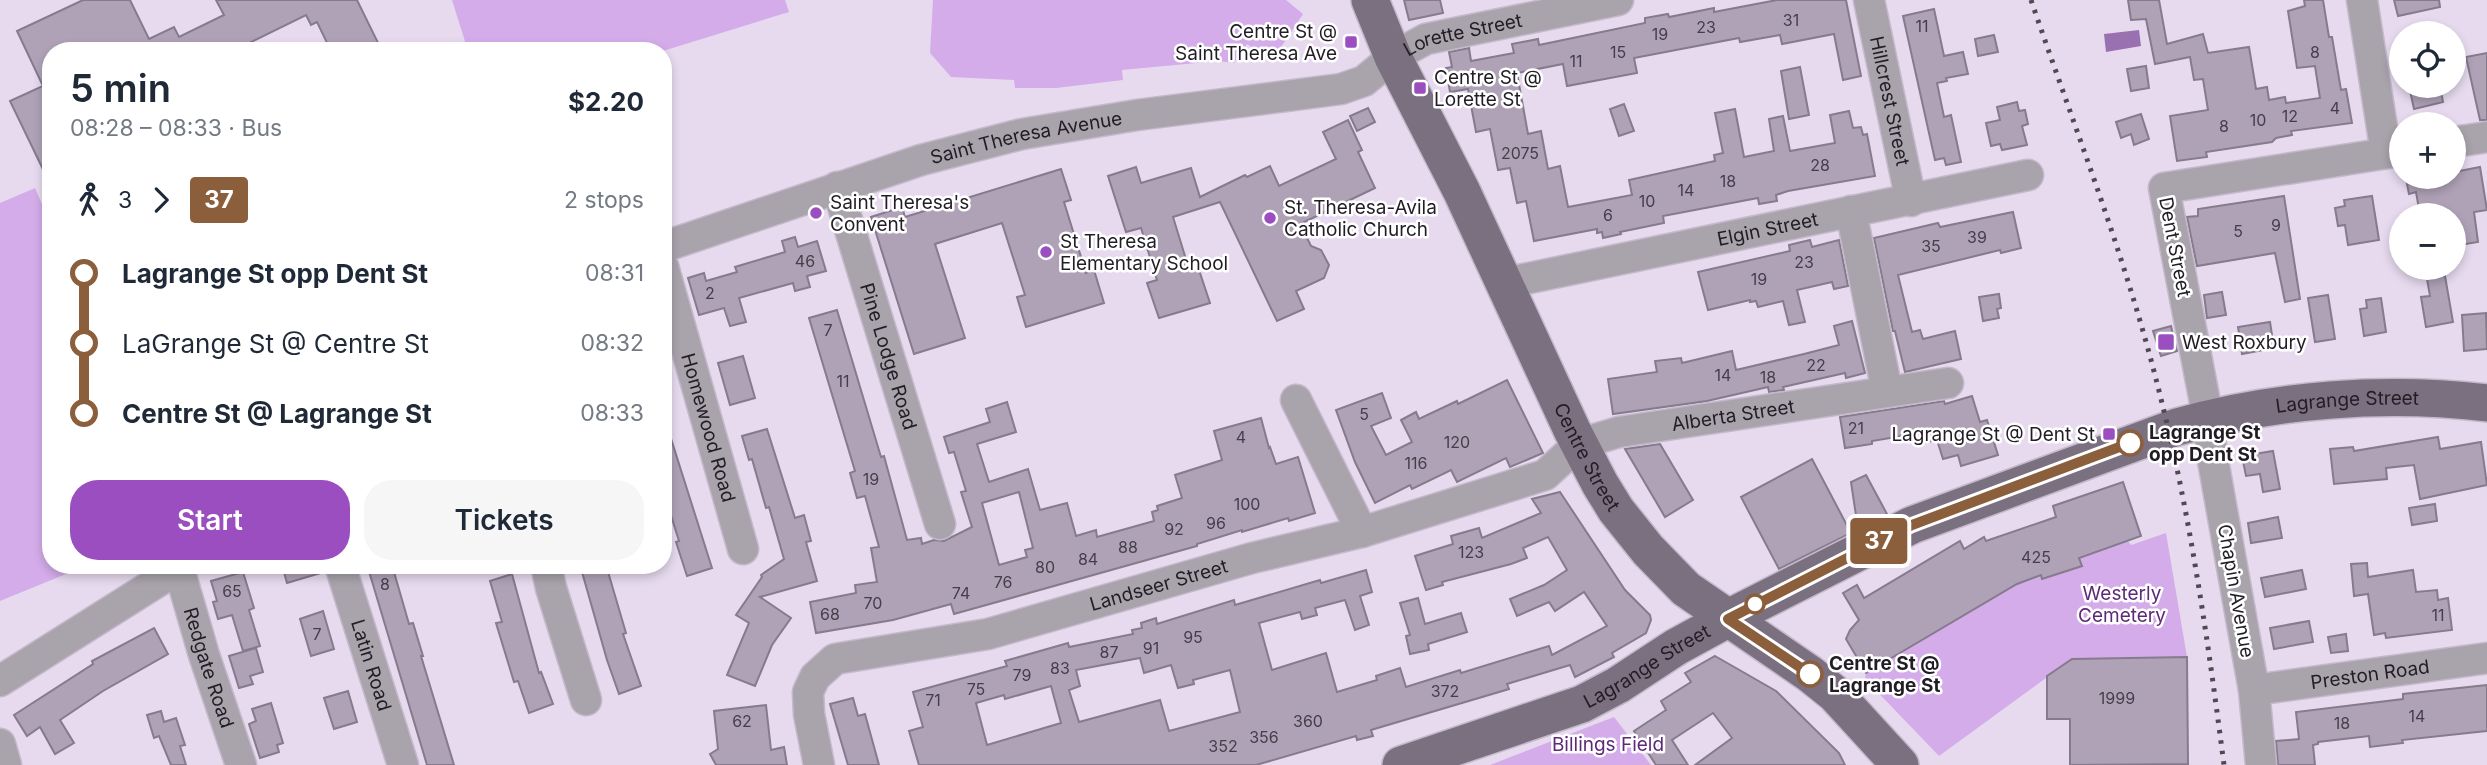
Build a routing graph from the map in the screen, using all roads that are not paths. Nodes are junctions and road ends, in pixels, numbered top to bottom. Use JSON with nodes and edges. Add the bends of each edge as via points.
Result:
{"nodes":[{"id":1,"x":1345,"y":0,"type":"edge"},
{"id":2,"x":1370,"y":0,"type":"edge"},
{"id":3,"x":1618,"y":0,"type":"edge"},
{"id":4,"x":1869,"y":0,"type":"edge"},
{"id":5,"x":2362,"y":0,"type":"edge"},
{"id":6,"x":1393,"y":57,"type":"junction"},
{"id":7,"x":2389,"y":128,"type":"edge"},
{"id":8,"x":2487,"y":137,"type":"edge"},
{"id":9,"x":2466,"y":140,"type":"edge"},
{"id":10,"x":2389,"y":153,"type":"edge"},
{"id":11,"x":2028,"y":175,"type":"dead end"},
{"id":12,"x":837,"y":187,"type":"junction"},
{"id":13,"x":1911,"y":201,"type":"junction"},
{"id":14,"x":1851,"y":211,"type":"junction"},
{"id":15,"x":672,"y":244,"type":"edge"},
{"id":16,"x":1505,"y":283,"type":"junction"},
{"id":17,"x":672,"y":298,"type":"edge"},
{"id":18,"x":1948,"y":383,"type":"dead end"},
{"id":19,"x":1887,"y":391,"type":"junction"},
{"id":20,"x":1296,"y":400,"type":"dead end"},
{"id":21,"x":2487,"y":403,"type":"edge"},
{"id":22,"x":2208,"y":418,"type":"junction"},
{"id":23,"x":1579,"y":444,"type":"junction"},
{"id":24,"x":940,"y":524,"type":"dead end"},
{"id":25,"x":1362,"y":532,"type":"junction"},
{"id":26,"x":743,"y":549,"type":"dead end"},
{"id":27,"x":170,"y":574,"type":"edge"},
{"id":28,"x":183,"y":574,"type":"edge"},
{"id":29,"x":343,"y":574,"type":"edge"},
{"id":30,"x":548,"y":574,"type":"edge"},
{"id":31,"x":1728,"y":619,"type":"junction"},
{"id":32,"x":2487,"y":658,"type":"edge"},
{"id":33,"x":0,"y":681,"type":"edge"},
{"id":34,"x":2254,"y":690,"type":"junction"},
{"id":35,"x":586,"y":700,"type":"dead end"},
{"id":36,"x":0,"y":744,"type":"edge"},
{"id":37,"x":6,"y":765,"type":"edge"},
{"id":38,"x":241,"y":765,"type":"edge"},
{"id":39,"x":403,"y":765,"type":"edge"},
{"id":40,"x":819,"y":765,"type":"edge"},
{"id":41,"x":1401,"y":765,"type":"edge"},
{"id":42,"x":1900,"y":765,"type":"edge"},
{"id":43,"x":2260,"y":765,"type":"edge"}],
"edges":[{"from":1,"to":6,"type":"main road","name":"Centre Street","via":[[1364,31]]},
{"from":2,"to":6,"type":"main road","name":"Centre Street"},
{"from":3,"to":6,"type":"street","name":"Lorette Street","via":[[1426,39]]},
{"from":4,"to":13,"type":"street","name":"Hillcrest Street"},
{"from":5,"to":7,"type":"street"},
{"from":6,"to":12,"type":"street","name":"Saint Theresa Avenue","via":[[1364,81],[1341,89],[1023,134]]},
{"from":6,"to":16,"type":"main road","name":"Centre Street"},
{"from":8,"to":9,"type":"street"},
{"from":10,"to":22,"type":"street","name":"Dent Street","via":[[2164,188]]},
{"from":11,"to":13,"type":"street","name":"Elgin Street"},
{"from":12,"to":15,"type":"street","name":"Saint Theresa Avenue"},
{"from":12,"to":24,"type":"street","name":"Pine Lodge Road"},
{"from":13,"to":14,"type":"street","name":"Elgin Street"},
{"from":14,"to":16,"type":"street","name":"Elgin Street"},
{"from":14,"to":19,"type":"street"},
{"from":16,"to":23,"type":"main road","name":"Centre Street"},
{"from":17,"to":26,"type":"street","name":"Homewood Road"},
{"from":18,"to":19,"type":"street","name":"Alberta Street"},
{"from":19,"to":23,"type":"street","name":"Alberta Street","via":[[1619,432]]},
{"from":20,"to":25,"type":"street"},
{"from":21,"to":22,"type":"main road","name":"Lagrange Street","via":[[2356,399]]},
{"from":22,"to":31,"type":"main road","name":"Lagrange Street","via":[[1912,525]]},
{"from":22,"to":34,"type":"street","name":"Chapin Avenue"},
{"from":23,"to":25,"type":"street","name":"Landseer Street","via":[[1545,475]]},
{"from":23,"to":31,"type":"main road","name":"Centre Street","via":[[1631,531],[1686,589]]},
{"from":25,"to":40,"type":"street","name":"Landseer Street","via":[[1252,558],[988,634],[835,659],[815,677],[808,692]]},
{"from":27,"to":33,"type":"street"},
{"from":28,"to":38,"type":"street","name":"Redgate Road"},
{"from":29,"to":39,"type":"street","name":"Latin Road"},
{"from":30,"to":35,"type":"street"},
{"from":31,"to":41,"type":"main road","name":"Lagrange Street","via":[[1582,704]]},
{"from":31,"to":42,"type":"main road","name":"Centre Street","via":[[1835,694]]},
{"from":32,"to":34,"type":"street","name":"Preston Road"},
{"from":34,"to":43,"type":"street","name":"Chapin Avenue"},
{"from":36,"to":37,"type":"street"}]}
